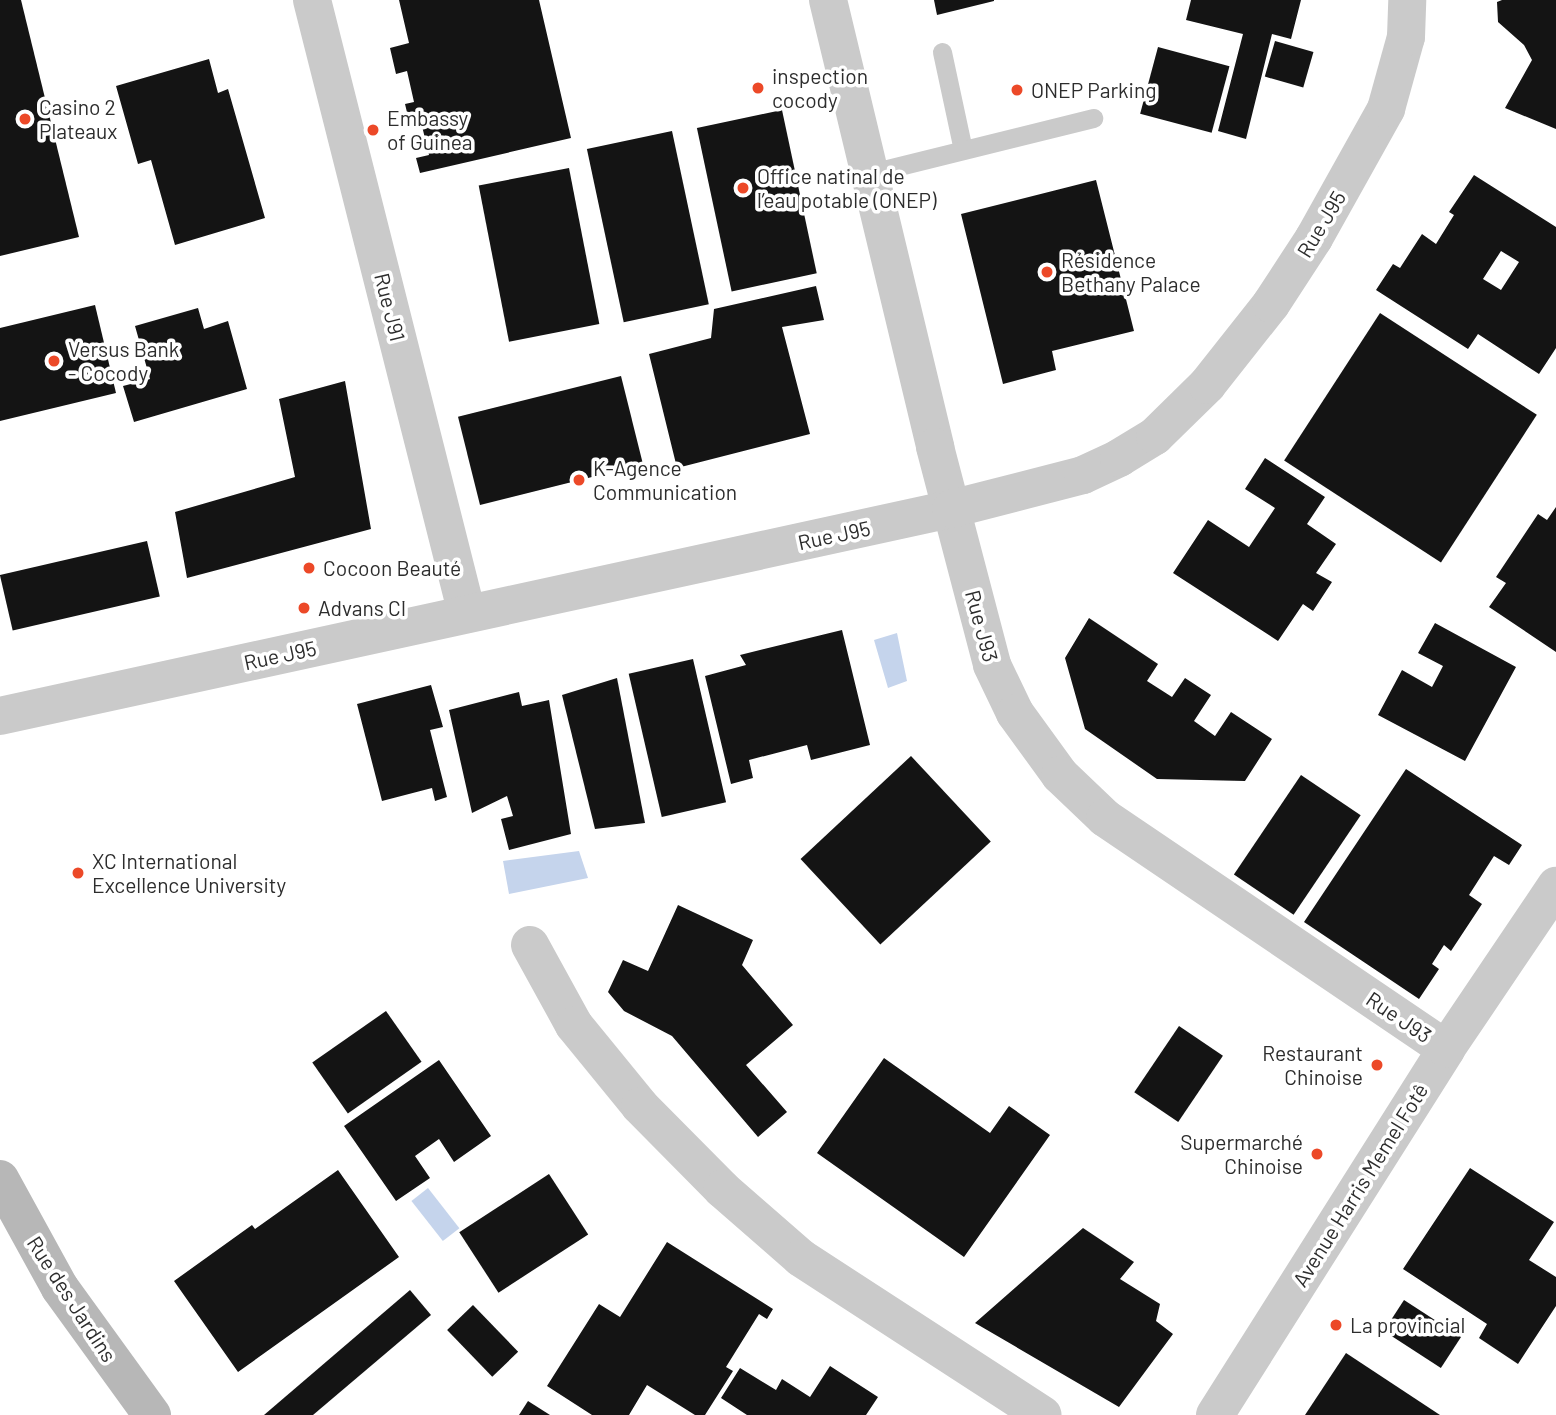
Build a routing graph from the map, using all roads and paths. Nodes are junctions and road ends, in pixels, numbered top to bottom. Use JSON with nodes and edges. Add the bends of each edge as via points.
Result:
{"nodes":[{"id":1,"x":312,"y":0,"type":"edge"},
{"id":2,"x":828,"y":0,"type":"edge"},
{"id":3,"x":1407,"y":0,"type":"edge"},
{"id":4,"x":942,"y":52,"type":"dead end"},
{"id":5,"x":1093,"y":118,"type":"dead end"},
{"id":6,"x":963,"y":150,"type":"junction"},
{"id":7,"x":872,"y":173,"type":"junction"},
{"id":8,"x":951,"y":509,"type":"junction"},
{"id":9,"x":467,"y":614,"type":"junction"},
{"id":10,"x":0,"y":716,"type":"edge"},
{"id":11,"x":1556,"y":886,"type":"edge"},
{"id":12,"x":530,"y":945,"type":"dead end"},
{"id":13,"x":1446,"y":1049,"type":"junction"},
{"id":14,"x":0,"y":1179,"type":"edge"},
{"id":15,"x":152,"y":1415,"type":"edge"},
{"id":16,"x":1043,"y":1415,"type":"edge"},
{"id":17,"x":1214,"y":1415,"type":"edge"}],
"edges":[{"from":1,"to":9,"type":"street","name":"Rue J91"},
{"from":2,"to":7,"type":"street","name":"Rue J93"},
{"from":3,"to":8,"type":"street","name":"Rue J95","via":[[1406,37],[1386,109],[1292,271],[1207,385],[1155,436],[1107,464],[1083,475]]},
{"from":4,"to":6,"type":"lane"},
{"from":5,"to":6,"type":"lane"},
{"from":6,"to":7,"type":"lane"},
{"from":7,"to":8,"type":"street","name":"Rue J93"},
{"from":8,"to":9,"type":"street","name":"Rue J95"},
{"from":8,"to":13,"type":"street","name":"Rue J93","via":[[992,665],[1015,713],[1060,775],[1105,818]]},
{"from":9,"to":10,"type":"street","name":"Rue J95"},
{"from":11,"to":13,"type":"street","name":"Avenue Harris Memel Fotê"},
{"from":12,"to":16,"type":"street","via":[[574,1025],[640,1106],[722,1189],[801,1258]]},
{"from":13,"to":17,"type":"street","name":"Avenue Harris Memel Fotê"},
{"from":14,"to":15,"type":"main road","name":"Rue des Jardins","via":[[60,1288]]}]}
